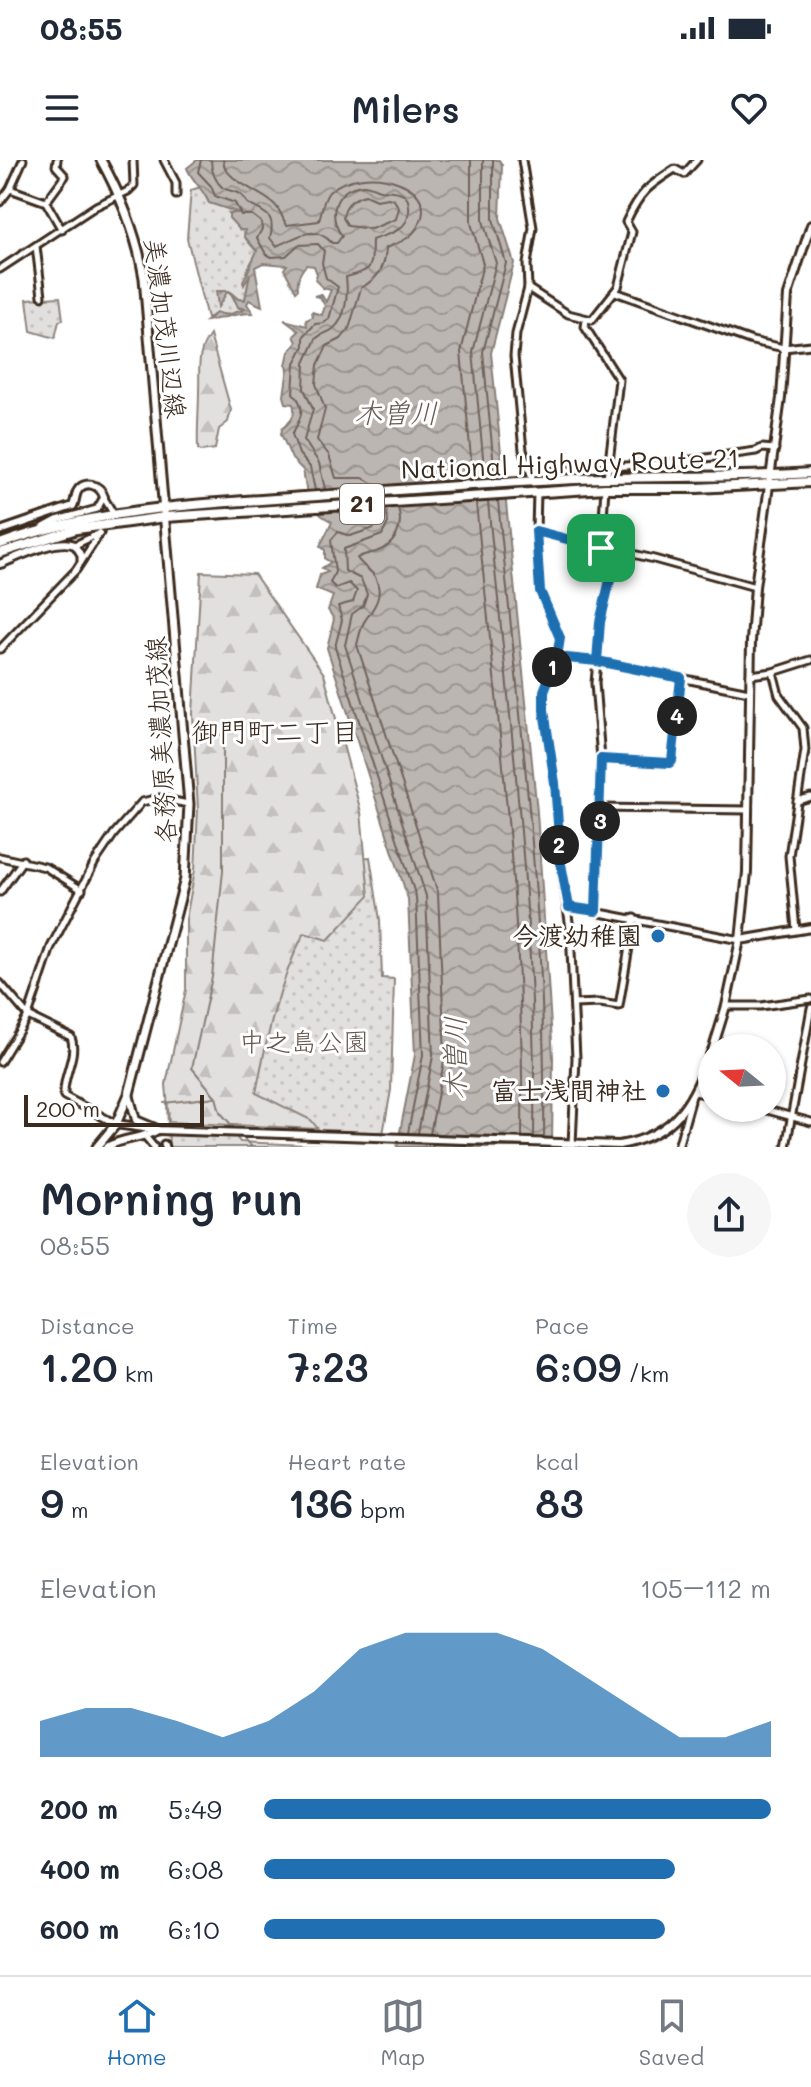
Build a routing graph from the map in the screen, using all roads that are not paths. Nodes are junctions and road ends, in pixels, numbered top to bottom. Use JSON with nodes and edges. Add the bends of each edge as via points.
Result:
{"nodes":[{"id":1,"x":23,"y":160,"type":"edge"},
{"id":2,"x":57,"y":160,"type":"edge"},
{"id":3,"x":101,"y":160,"type":"edge"},
{"id":4,"x":133,"y":160,"type":"edge"},
{"id":5,"x":164,"y":160,"type":"edge"},
{"id":6,"x":522,"y":160,"type":"edge"},
{"id":7,"x":697,"y":160,"type":"edge"},
{"id":8,"x":10,"y":189,"type":"junction"},
{"id":9,"x":119,"y":194,"type":"junction"},
{"id":10,"x":176,"y":195,"type":"dead end"},
{"id":11,"x":0,"y":202,"type":"edge"},
{"id":12,"x":46,"y":202,"type":"junction"},
{"id":13,"x":811,"y":225,"type":"edge"},
{"id":14,"x":62,"y":230,"type":"junction"},
{"id":15,"x":36,"y":246,"type":"junction"},
{"id":16,"x":802,"y":249,"type":"junction"},
{"id":17,"x":811,"y":249,"type":"edge"},
{"id":18,"x":0,"y":269,"type":"edge"},
{"id":19,"x":528,"y":288,"type":"junction"},
{"id":20,"x":615,"y":292,"type":"junction"},
{"id":21,"x":42,"y":296,"type":"dead end"},
{"id":22,"x":586,"y":320,"type":"junction"},
{"id":23,"x":811,"y":345,"type":"edge"},
{"id":24,"x":784,"y":348,"type":"junction"},
{"id":25,"x":776,"y":449,"type":"junction"},
{"id":26,"x":608,"y":468,"type":"junction"},
{"id":27,"x":811,"y":473,"type":"edge"},
{"id":28,"x":530,"y":479,"type":"junction"},
{"id":29,"x":771,"y":480,"type":"junction"},
{"id":30,"x":811,"y":482,"type":"edge"},
{"id":31,"x":606,"y":483,"type":"junction"},
{"id":32,"x":537,"y":492,"type":"junction"},
{"id":33,"x":104,"y":497,"type":"junction"},
{"id":34,"x":165,"y":512,"type":"junction"},
{"id":35,"x":113,"y":513,"type":"junction"},
{"id":36,"x":121,"y":522,"type":"junction"},
{"id":37,"x":44,"y":528,"type":"junction"},
{"id":38,"x":0,"y":531,"type":"edge"},
{"id":39,"x":536,"y":531,"type":"junction"},
{"id":40,"x":100,"y":533,"type":"junction"},
{"id":41,"x":0,"y":544,"type":"edge"},
{"id":42,"x":75,"y":545,"type":"junction"},
{"id":43,"x":601,"y":548,"type":"junction"},
{"id":44,"x":617,"y":551,"type":"junction"},
{"id":45,"x":0,"y":553,"type":"edge"},
{"id":46,"x":81,"y":561,"type":"junction"},
{"id":47,"x":0,"y":564,"type":"edge"},
{"id":48,"x":755,"y":587,"type":"junction"},
{"id":49,"x":0,"y":649,"type":"edge"},
{"id":50,"x":557,"y":657,"type":"junction"},
{"id":51,"x":811,"y":660,"type":"edge"},
{"id":52,"x":597,"y":661,"type":"junction"},
{"id":53,"x":773,"y":672,"type":"junction"},
{"id":54,"x":749,"y":675,"type":"junction"},
{"id":55,"x":681,"y":678,"type":"junction"},
{"id":56,"x":749,"y":692,"type":"junction"},
{"id":57,"x":601,"y":759,"type":"junction"},
{"id":58,"x":811,"y":797,"type":"edge"},
{"id":59,"x":796,"y":801,"type":"junction"},
{"id":60,"x":189,"y":804,"type":"junction"},
{"id":61,"x":598,"y":808,"type":"junction"},
{"id":62,"x":748,"y":810,"type":"junction"},
{"id":63,"x":0,"y":857,"type":"edge"},
{"id":64,"x":23,"y":860,"type":"junction"},
{"id":65,"x":82,"y":890,"type":"junction"},
{"id":66,"x":0,"y":892,"type":"edge"},
{"id":67,"x":569,"y":907,"type":"junction"},
{"id":68,"x":596,"y":911,"type":"junction"},
{"id":69,"x":634,"y":918,"type":"junction"},
{"id":70,"x":811,"y":928,"type":"edge"},
{"id":71,"x":796,"y":930,"type":"junction"},
{"id":72,"x":740,"y":940,"type":"junction"},
{"id":73,"x":0,"y":983,"type":"edge"},
{"id":74,"x":811,"y":999,"type":"edge"},
{"id":75,"x":574,"y":1004,"type":"junction"},
{"id":76,"x":726,"y":1006,"type":"junction"},
{"id":77,"x":811,"y":1008,"type":"edge"},
{"id":78,"x":28,"y":1016,"type":"junction"},
{"id":79,"x":717,"y":1034,"type":"edge"},
{"id":80,"x":0,"y":1062,"type":"edge"},
{"id":81,"x":698,"y":1084,"type":"edge"},
{"id":82,"x":695,"y":1092,"type":"junction"},
{"id":83,"x":698,"y":1093,"type":"edge"},
{"id":84,"x":129,"y":1094,"type":"junction"},
{"id":85,"x":691,"y":1101,"type":"junction"},
{"id":86,"x":786,"y":1114,"type":"edge"},
{"id":87,"x":791,"y":1115,"type":"junction"},
{"id":88,"x":811,"y":1122,"type":"edge"},
{"id":89,"x":116,"y":1124,"type":"junction"},
{"id":90,"x":158,"y":1130,"type":"junction"},
{"id":91,"x":144,"y":1135,"type":"junction"},
{"id":92,"x":572,"y":1144,"type":"junction"},
{"id":93,"x":609,"y":1146,"type":"edge"},
{"id":94,"x":97,"y":1147,"type":"edge"},
{"id":95,"x":107,"y":1147,"type":"edge"},
{"id":96,"x":154,"y":1147,"type":"edge"},
{"id":97,"x":678,"y":1147,"type":"edge"},
{"id":98,"x":786,"y":1147,"type":"edge"}],
"edges":[{"from":1,"to":8,"type":"street"},
{"from":2,"to":12,"type":"street","via":[[65,176]]},
{"from":3,"to":9,"type":"main road","name":"美濃加茂川辺線"},
{"from":4,"to":9,"type":"street","via":[[134,185]]},
{"from":5,"to":10,"type":"street"},
{"from":6,"to":19,"type":"street","via":[[533,228]]},
{"from":7,"to":20,"type":"street","via":[[684,174],[675,169],[647,187],[634,204],[626,222],[632,232]]},
{"from":8,"to":11,"type":"street"},
{"from":8,"to":12,"type":"street"},
{"from":9,"to":14,"type":"street"},
{"from":9,"to":34,"type":"main road","name":"美濃加茂川辺線","via":[[144,278]]},
{"from":12,"to":14,"type":"street"},
{"from":13,"to":16,"type":"street"},
{"from":14,"to":15,"type":"street"},
{"from":15,"to":18,"type":"street"},
{"from":15,"to":21,"type":"street"},
{"from":16,"to":17,"type":"street"},
{"from":16,"to":24,"type":"street","via":[[788,295]]},
{"from":19,"to":22,"type":"street"},
{"from":19,"to":28,"type":"street","via":[[514,356]]},
{"from":20,"to":22,"type":"street","via":[[599,314]]},
{"from":20,"to":24,"type":"street"},
{"from":22,"to":26,"type":"street","via":[[585,327],[619,380]]},
{"from":23,"to":24,"type":"street"},
{"from":24,"to":25,"type":"street"},
{"from":25,"to":26,"type":"street"},
{"from":25,"to":29,"type":"street"},
{"from":26,"to":28,"type":"street"},
{"from":26,"to":31,"type":"street"},
{"from":27,"to":29,"type":"highway","name":"National Highway Route 21","number":"21"},
{"from":28,"to":31,"type":"highway","name":"National Highway Route 21","number":"21"},
{"from":28,"to":34,"type":"highway","name":"National Highway Route 21","number":"21","via":[[198,504]]},
{"from":29,"to":30,"type":"highway","name":"National Highway Route 21","number":"21"},
{"from":29,"to":31,"type":"highway","name":"National Highway Route 21","number":"21"},
{"from":29,"to":48,"type":"street"},
{"from":31,"to":32,"type":"highway","name":"National Highway Route 21","number":"21"},
{"from":31,"to":43,"type":"street"},
{"from":32,"to":34,"type":"highway","name":"National Highway Route 21","number":"21","via":[[199,515]]},
{"from":32,"to":39,"type":"street"},
{"from":33,"to":35,"type":"street"},
{"from":33,"to":37,"type":"street","via":[[97,509]]},
{"from":33,"to":38,"type":"street","via":[[95,485],[85,485],[78,489],[73,506]]},
{"from":34,"to":35,"type":"highway","name":"National Highway Route 21","number":"21"},
{"from":34,"to":36,"type":"highway","name":"National Highway Route 21","number":"21"},
{"from":34,"to":60,"type":"main road","name":"各務原美濃加茂線"},
{"from":35,"to":37,"type":"highway","name":"National Highway Route 21","number":"21"},
{"from":36,"to":40,"type":"street"},
{"from":36,"to":45,"type":"highway","name":"National Highway Route 21","number":"21","via":[[77,529]]},
{"from":37,"to":41,"type":"highway","name":"National Highway Route 21","number":"21"},
{"from":39,"to":43,"type":"street"},
{"from":39,"to":50,"type":"street","via":[[540,591],[560,638]]},
{"from":40,"to":42,"type":"street"},
{"from":40,"to":46,"type":"street"},
{"from":42,"to":46,"type":"street"},
{"from":42,"to":47,"type":"street","via":[[41,548]]},
{"from":43,"to":44,"type":"street"},
{"from":44,"to":48,"type":"street"},
{"from":44,"to":52,"type":"street","via":[[600,622]]},
{"from":46,"to":49,"type":"street"},
{"from":48,"to":54,"type":"street"},
{"from":50,"to":52,"type":"street"},
{"from":50,"to":67,"type":"street","via":[[544,691],[544,710]]},
{"from":51,"to":53,"type":"street"},
{"from":52,"to":55,"type":"street"},
{"from":52,"to":57,"type":"street"},
{"from":53,"to":54,"type":"street"},
{"from":53,"to":59,"type":"street","via":[[779,695],[803,728],[805,750]]},
{"from":54,"to":56,"type":"street"},
{"from":55,"to":56,"type":"street"},
{"from":55,"to":57,"type":"street","via":[[672,761]]},
{"from":56,"to":62,"type":"street"},
{"from":57,"to":61,"type":"street"},
{"from":58,"to":59,"type":"street"},
{"from":59,"to":71,"type":"street","via":[[789,856]]},
{"from":60,"to":65,"type":"street","via":[[159,798],[142,802],[95,862]]},
{"from":60,"to":84,"type":"main road","name":"各務原美濃加茂線","via":[[185,879]]},
{"from":61,"to":62,"type":"street"},
{"from":61,"to":68,"type":"street"},
{"from":62,"to":72,"type":"street"},
{"from":63,"to":64,"type":"street"},
{"from":64,"to":65,"type":"street"},
{"from":64,"to":66,"type":"street"},
{"from":65,"to":78,"type":"street","via":[[51,947]]},
{"from":67,"to":68,"type":"street"},
{"from":67,"to":75,"type":"street"},
{"from":68,"to":69,"type":"street"},
{"from":69,"to":72,"type":"street"},
{"from":69,"to":75,"type":"street","via":[[619,1006]]},
{"from":70,"to":71,"type":"street"},
{"from":71,"to":72,"type":"street"},
{"from":72,"to":76,"type":"street"},
{"from":73,"to":78,"type":"street"},
{"from":74,"to":76,"type":"street"},
{"from":75,"to":92,"type":"street"},
{"from":76,"to":79,"type":"street"},
{"from":77,"to":87,"type":"street"},
{"from":78,"to":80,"type":"street"},
{"from":78,"to":89,"type":"street","via":[[71,1037],[74,1046],[64,1096]]},
{"from":81,"to":82,"type":"street"},
{"from":82,"to":83,"type":"street"},
{"from":82,"to":85,"type":"street"},
{"from":84,"to":89,"type":"main road","name":"各務原美濃加茂線"},
{"from":84,"to":90,"type":"street","via":[[136,1120]]},
{"from":85,"to":93,"type":"street","via":[[638,1142]]},
{"from":85,"to":97,"type":"street"},
{"from":86,"to":87,"type":"street"},
{"from":87,"to":88,"type":"street"},
{"from":87,"to":98,"type":"street"},
{"from":89,"to":90,"type":"street"},
{"from":89,"to":94,"type":"main road","name":"各務原美濃加茂線"},
{"from":90,"to":91,"type":"street"},
{"from":90,"to":92,"type":"street"},
{"from":91,"to":95,"type":"street"},
{"from":91,"to":96,"type":"street"},
{"from":92,"to":93,"type":"street"}]}
